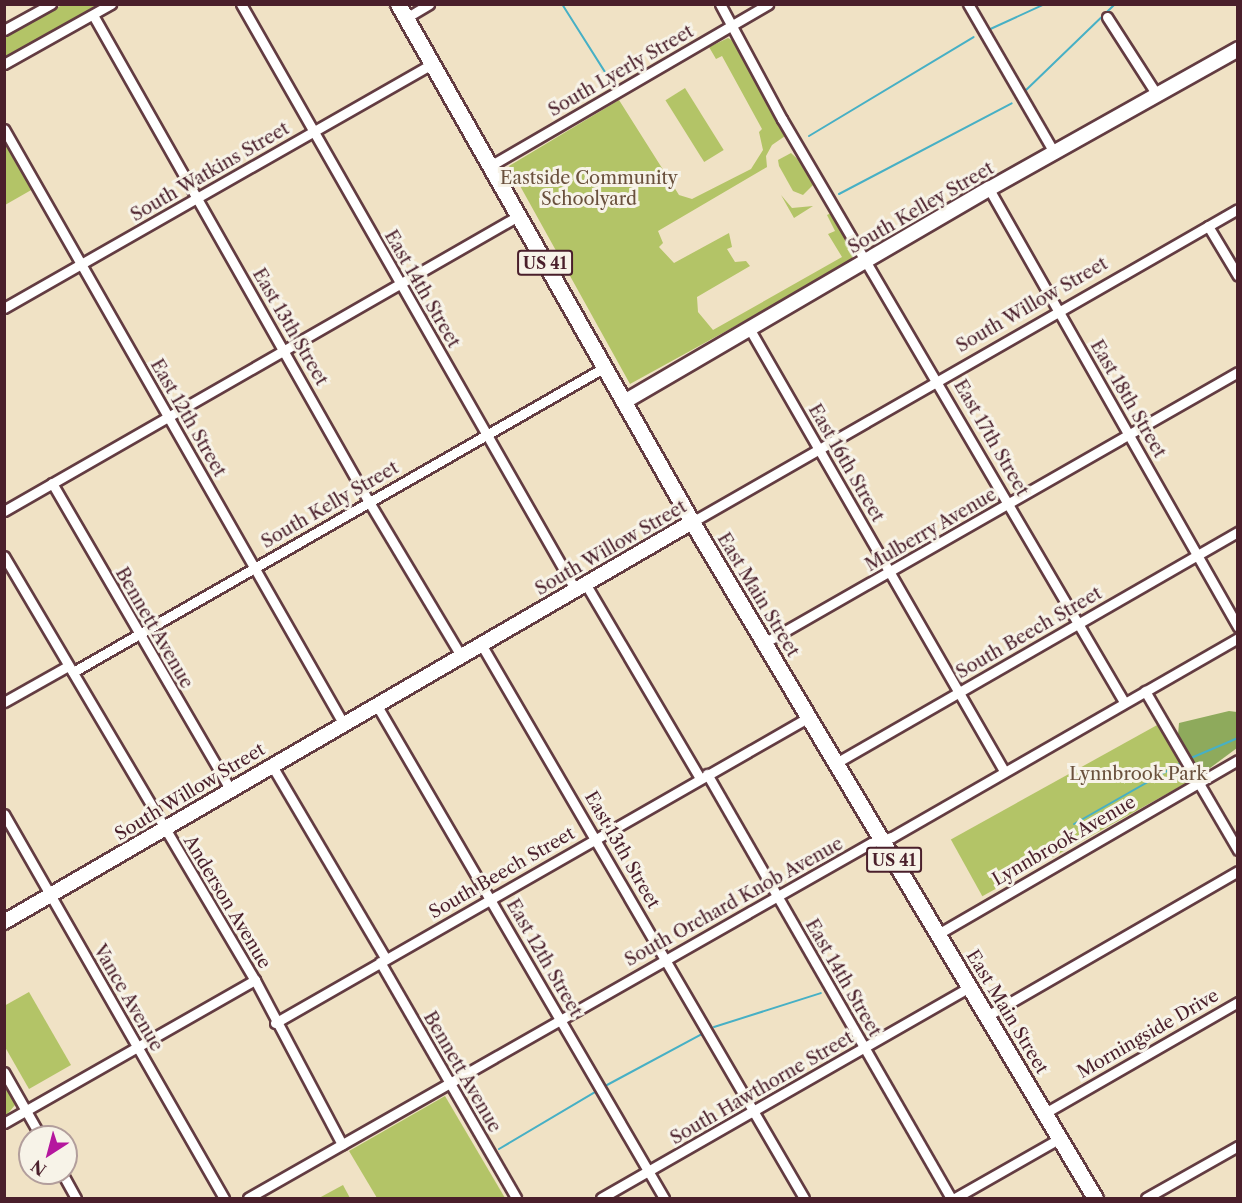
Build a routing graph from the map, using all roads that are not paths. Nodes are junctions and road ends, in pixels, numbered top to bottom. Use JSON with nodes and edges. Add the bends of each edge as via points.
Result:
{"nodes":[{"id":1,"x":51,"y":4,"type":"edge"},
{"id":2,"x":111,"y":4,"type":"edge"},
{"id":3,"x":241,"y":4,"type":"edge"},
{"id":4,"x":429,"y":4,"type":"edge"},
{"id":5,"x":720,"y":4,"type":"edge"},
{"id":6,"x":768,"y":4,"type":"edge"},
{"id":7,"x":968,"y":4,"type":"edge"},
{"id":8,"x":402,"y":11,"type":"edge"},
{"id":9,"x":93,"y":15,"type":"junction"},
{"id":10,"x":1107,"y":16,"type":"dead end"},
{"id":11,"x":733,"y":25,"type":"junction"},
{"id":12,"x":4,"y":30,"type":"edge"},
{"id":13,"x":1238,"y":49,"type":"edge"},
{"id":14,"x":4,"y":64,"type":"edge"},
{"id":15,"x":432,"y":64,"type":"junction"},
{"id":16,"x":1157,"y":95,"type":"junction"},
{"id":17,"x":4,"y":129,"type":"edge"},
{"id":18,"x":314,"y":132,"type":"junction"},
{"id":19,"x":1055,"y":154,"type":"junction"},
{"id":20,"x":489,"y":166,"type":"junction"},
{"id":21,"x":988,"y":189,"type":"junction"},
{"id":22,"x":197,"y":198,"type":"junction"},
{"id":23,"x":1238,"y":209,"type":"edge"},
{"id":24,"x":518,"y":216,"type":"junction"},
{"id":25,"x":1208,"y":226,"type":"junction"},
{"id":26,"x":866,"y":261,"type":"junction"},
{"id":27,"x":81,"y":264,"type":"junction"},
{"id":28,"x":1238,"y":276,"type":"edge"},
{"id":29,"x":400,"y":283,"type":"junction"},
{"id":30,"x":4,"y":308,"type":"edge"},
{"id":31,"x":1058,"y":311,"type":"junction"},
{"id":32,"x":749,"y":328,"type":"junction"},
{"id":33,"x":285,"y":349,"type":"junction"},
{"id":34,"x":604,"y":367,"type":"junction"},
{"id":35,"x":1238,"y":372,"type":"edge"},
{"id":36,"x":938,"y":380,"type":"junction"},
{"id":37,"x":624,"y":402,"type":"junction"},
{"id":38,"x":168,"y":416,"type":"junction"},
{"id":39,"x":1131,"y":433,"type":"junction"},
{"id":40,"x":486,"y":435,"type":"junction"},
{"id":41,"x":818,"y":448,"type":"junction"},
{"id":42,"x":52,"y":483,"type":"junction"},
{"id":43,"x":369,"y":502,"type":"junction"},
{"id":44,"x":1011,"y":503,"type":"junction"},
{"id":45,"x":4,"y":511,"type":"edge"},
{"id":46,"x":692,"y":522,"type":"junction"},
{"id":47,"x":1238,"y":532,"type":"edge"},
{"id":48,"x":1197,"y":555,"type":"junction"},
{"id":49,"x":4,"y":556,"type":"edge"},
{"id":50,"x":255,"y":568,"type":"junction"},
{"id":51,"x":8,"y":571,"type":"edge"},
{"id":52,"x":890,"y":572,"type":"junction"},
{"id":53,"x":580,"y":586,"type":"junction"},
{"id":54,"x":1079,"y":624,"type":"junction"},
{"id":55,"x":1238,"y":627,"type":"edge"},
{"id":56,"x":138,"y":634,"type":"junction"},
{"id":57,"x":1238,"y":638,"type":"edge"},
{"id":58,"x":764,"y":643,"type":"junction"},
{"id":59,"x":481,"y":644,"type":"junction"},
{"id":60,"x":460,"y":654,"type":"junction"},
{"id":61,"x":70,"y":669,"type":"junction"},
{"id":62,"x":1145,"y":691,"type":"junction"},
{"id":63,"x":959,"y":692,"type":"junction"},
{"id":64,"x":4,"y":702,"type":"edge"},
{"id":65,"x":1124,"y":702,"type":"junction"},
{"id":66,"x":376,"y":705,"type":"junction"},
{"id":67,"x":809,"y":717,"type":"junction"},
{"id":68,"x":343,"y":723,"type":"junction"},
{"id":69,"x":1238,"y":760,"type":"edge"},
{"id":70,"x":836,"y":763,"type":"junction"},
{"id":71,"x":271,"y":764,"type":"junction"},
{"id":72,"x":1004,"y":771,"type":"junction"},
{"id":73,"x":704,"y":776,"type":"junction"},
{"id":74,"x":1198,"y":783,"type":"junction"},
{"id":75,"x":230,"y":789,"type":"junction"},
{"id":76,"x":4,"y":814,"type":"edge"},
{"id":77,"x":163,"y":828,"type":"junction"},
{"id":78,"x":596,"y":838,"type":"junction"},
{"id":79,"x":882,"y":840,"type":"junction"},
{"id":80,"x":1238,"y":850,"type":"edge"},
{"id":81,"x":1238,"y":871,"type":"edge"},
{"id":82,"x":50,"y":895,"type":"junction"},
{"id":83,"x":777,"y":896,"type":"junction"},
{"id":84,"x":490,"y":898,"type":"junction"},
{"id":85,"x":4,"y":922,"type":"edge"},
{"id":86,"x":938,"y":934,"type":"junction"},
{"id":87,"x":666,"y":959,"type":"junction"},
{"id":88,"x":383,"y":960,"type":"junction"},
{"id":89,"x":255,"y":980,"type":"junction"},
{"id":90,"x":969,"y":987,"type":"junction"},
{"id":91,"x":1238,"y":1002,"type":"edge"},
{"id":92,"x":987,"y":1016,"type":"junction"},
{"id":93,"x":561,"y":1019,"type":"junction"},
{"id":94,"x":274,"y":1023,"type":"junction"},
{"id":95,"x":137,"y":1046,"type":"junction"},
{"id":96,"x":864,"y":1048,"type":"junction"},
{"id":97,"x":4,"y":1072,"type":"edge"},
{"id":98,"x":449,"y":1083,"type":"junction"},
{"id":99,"x":26,"y":1111,"type":"junction"},
{"id":100,"x":754,"y":1111,"type":"junction"},
{"id":101,"x":1045,"y":1113,"type":"junction"},
{"id":102,"x":4,"y":1123,"type":"edge"},
{"id":103,"x":34,"y":1125,"type":"edge"},
{"id":104,"x":1060,"y":1138,"type":"junction"},
{"id":105,"x":342,"y":1144,"type":"junction"},
{"id":106,"x":1238,"y":1146,"type":"edge"},
{"id":107,"x":649,"y":1171,"type":"junction"},
{"id":108,"x":224,"y":1198,"type":"edge"},
{"id":109,"x":248,"y":1198,"type":"edge"},
{"id":110,"x":516,"y":1198,"type":"edge"},
{"id":111,"x":602,"y":1198,"type":"edge"},
{"id":112,"x":664,"y":1198,"type":"edge"},
{"id":113,"x":804,"y":1198,"type":"edge"},
{"id":114,"x":953,"y":1198,"type":"edge"},
{"id":115,"x":1095,"y":1198,"type":"edge"},
{"id":116,"x":1146,"y":1198,"type":"edge"}],
"edges":[{"from":1,"to":12,"type":"street"},
{"from":2,"to":9,"type":"street"},
{"from":3,"to":18,"type":"street","name":"East 14th Street"},
{"from":4,"to":8,"type":"street"},
{"from":5,"to":11,"type":"street","name":"East 17th Street"},
{"from":6,"to":11,"type":"street","name":"South Lyerly Street"},
{"from":7,"to":19,"type":"street"},
{"from":8,"to":15,"type":"main road","name":"East Main Street","number":"US 41"},
{"from":9,"to":14,"type":"street"},
{"from":9,"to":22,"type":"street","name":"East 13th Street"},
{"from":10,"to":16,"type":"street"},
{"from":11,"to":20,"type":"street","name":"South Lyerly Street"},
{"from":11,"to":26,"type":"street","name":"East 17th Street","via":[[782,119]]},
{"from":13,"to":16,"type":"main road","name":"South Kelley Street"},
{"from":15,"to":18,"type":"street","name":"South Watkins Street"},
{"from":15,"to":20,"type":"main road","name":"East Main Street","number":"US 41"},
{"from":16,"to":19,"type":"main road","name":"South Kelley Street"},
{"from":17,"to":27,"type":"street","name":"East 12th Street"},
{"from":18,"to":22,"type":"street","name":"South Watkins Street"},
{"from":18,"to":29,"type":"street","name":"East 14th Street"},
{"from":19,"to":21,"type":"main road","name":"South Kelley Street"},
{"from":20,"to":24,"type":"main road","name":"East Main Street","number":"US 41"},
{"from":21,"to":26,"type":"main road","name":"South Kelley Street"},
{"from":21,"to":31,"type":"street","name":"East 18th Street"},
{"from":22,"to":27,"type":"street","name":"South Watkins Street"},
{"from":22,"to":33,"type":"street","name":"East 13th Street"},
{"from":23,"to":25,"type":"street","name":"South Willow Street"},
{"from":24,"to":29,"type":"street"},
{"from":24,"to":34,"type":"main road","name":"East Main Street","number":"US 41"},
{"from":25,"to":28,"type":"street"},
{"from":25,"to":31,"type":"street","name":"South Willow Street"},
{"from":26,"to":32,"type":"main road","name":"South Kelley Street"},
{"from":26,"to":36,"type":"street","name":"East 17th Street"},
{"from":27,"to":30,"type":"street","name":"South Watkins Street"},
{"from":27,"to":38,"type":"street","name":"East 12th Street"},
{"from":29,"to":33,"type":"street"},
{"from":29,"to":40,"type":"street","name":"East 14th Street"},
{"from":31,"to":36,"type":"street","name":"South Willow Street"},
{"from":31,"to":39,"type":"street","name":"East 18th Street"},
{"from":32,"to":37,"type":"main road","name":"South Kelley Street"},
{"from":32,"to":41,"type":"street","name":"East 16th Street"},
{"from":33,"to":38,"type":"street"},
{"from":33,"to":43,"type":"street","name":"East 13th Street"},
{"from":34,"to":37,"type":"main road","name":"East Main Street","number":"US 41"},
{"from":34,"to":40,"type":"street","name":"South Kelly Street"},
{"from":35,"to":39,"type":"street","name":"Mulberry Avenue"},
{"from":36,"to":41,"type":"street","name":"South Willow Street"},
{"from":36,"to":44,"type":"street","name":"East 17th Street"},
{"from":37,"to":46,"type":"main road","name":"East Main Street","number":"US 41"},
{"from":38,"to":42,"type":"street"},
{"from":38,"to":50,"type":"street","name":"East 12th Street"},
{"from":39,"to":44,"type":"street","name":"Mulberry Avenue"},
{"from":39,"to":48,"type":"street","name":"East 18th Street"},
{"from":40,"to":43,"type":"street","name":"South Kelly Street"},
{"from":40,"to":53,"type":"street","name":"East 14th Street"},
{"from":41,"to":46,"type":"street","name":"South Willow Street"},
{"from":41,"to":52,"type":"street","name":"East 16th Street"},
{"from":42,"to":45,"type":"street"},
{"from":42,"to":56,"type":"street","name":"Bennett Avenue"},
{"from":43,"to":50,"type":"street","name":"South Kelly Street"},
{"from":43,"to":60,"type":"street","name":"East 13th Street"},
{"from":44,"to":52,"type":"street","name":"Mulberry Avenue"},
{"from":44,"to":54,"type":"street","name":"East 17th Street"},
{"from":46,"to":53,"type":"main road","name":"South Willow Street"},
{"from":46,"to":58,"type":"main road","name":"East Main Street","number":"US 41"},
{"from":47,"to":48,"type":"street","name":"South Beech Street"},
{"from":48,"to":54,"type":"street","name":"South Beech Street"},
{"from":48,"to":55,"type":"street","name":"East 18th Street"},
{"from":49,"to":51,"type":"street","name":"Anderson Avenue"},
{"from":50,"to":56,"type":"street","name":"South Kelly Street"},
{"from":50,"to":68,"type":"street","name":"East 12th Street"},
{"from":51,"to":61,"type":"street","name":"Anderson Avenue"},
{"from":52,"to":58,"type":"street","name":"Mulberry Avenue"},
{"from":52,"to":63,"type":"street","name":"East 16th Street"},
{"from":53,"to":59,"type":"main road","name":"South Willow Street"},
{"from":53,"to":73,"type":"street","name":"East 14th Street"},
{"from":54,"to":63,"type":"street","name":"South Beech Street"},
{"from":54,"to":65,"type":"street","name":"East 17th Street"},
{"from":56,"to":61,"type":"street","name":"South Kelly Street"},
{"from":56,"to":75,"type":"street","name":"Bennett Avenue"},
{"from":57,"to":62,"type":"street","name":"South Orchard Knob Avenue"},
{"from":58,"to":67,"type":"main road","name":"East Main Street","number":"US 41"},
{"from":59,"to":60,"type":"main road","name":"South Willow Street"},
{"from":59,"to":78,"type":"street","name":"East 13th Street"},
{"from":60,"to":66,"type":"main road","name":"South Willow Street"},
{"from":61,"to":64,"type":"street","name":"South Kelly Street"},
{"from":61,"to":77,"type":"street","name":"Anderson Avenue"},
{"from":62,"to":65,"type":"street","name":"South Orchard Knob Avenue"},
{"from":62,"to":74,"type":"street"},
{"from":63,"to":70,"type":"street","name":"South Beech Street"},
{"from":63,"to":72,"type":"street","name":"East 16th Street"},
{"from":65,"to":72,"type":"street","name":"South Orchard Knob Avenue"},
{"from":66,"to":68,"type":"main road","name":"South Willow Street"},
{"from":66,"to":84,"type":"street","name":"East 12th Street"},
{"from":67,"to":70,"type":"main road","name":"East Main Street","number":"US 41"},
{"from":67,"to":73,"type":"street","name":"South Beech Street"},
{"from":68,"to":71,"type":"main road","name":"South Willow Street"},
{"from":69,"to":74,"type":"street","name":"Lynnbrook Avenue"},
{"from":70,"to":79,"type":"main road","name":"East Main Street","number":"US 41"},
{"from":71,"to":75,"type":"main road","name":"South Willow Street"},
{"from":71,"to":88,"type":"street","name":"Bennett Avenue"},
{"from":72,"to":79,"type":"street","name":"South Orchard Knob Avenue"},
{"from":73,"to":78,"type":"street","name":"South Beech Street"},
{"from":73,"to":83,"type":"street","name":"East 14th Street"},
{"from":74,"to":80,"type":"street"},
{"from":74,"to":86,"type":"street","name":"Lynnbrook Avenue"},
{"from":75,"to":77,"type":"main road","name":"South Willow Street"},
{"from":76,"to":82,"type":"street","name":"Vance Avenue"},
{"from":77,"to":82,"type":"main road","name":"South Willow Street"},
{"from":77,"to":89,"type":"street","name":"Anderson Avenue"},
{"from":78,"to":84,"type":"street","name":"South Beech Street"},
{"from":78,"to":87,"type":"street","name":"East 13th Street"},
{"from":79,"to":83,"type":"street","name":"South Orchard Knob Avenue"},
{"from":79,"to":86,"type":"main road","name":"East Main Street","number":"US 41"},
{"from":81,"to":92,"type":"street"},
{"from":82,"to":85,"type":"main road","name":"South Willow Street"},
{"from":82,"to":95,"type":"street","name":"Vance Avenue"},
{"from":83,"to":87,"type":"street","name":"South Orchard Knob Avenue"},
{"from":83,"to":96,"type":"street","name":"East 14th Street"},
{"from":84,"to":88,"type":"street","name":"South Beech Street"},
{"from":84,"to":93,"type":"street","name":"East 12th Street"},
{"from":86,"to":90,"type":"main road","name":"East Main Street","number":"US 41"},
{"from":87,"to":93,"type":"street","name":"South Orchard Knob Avenue"},
{"from":87,"to":100,"type":"street","name":"East 13th Street"},
{"from":88,"to":94,"type":"street","name":"South Beech Street"},
{"from":88,"to":98,"type":"street","name":"Bennett Avenue"},
{"from":89,"to":94,"type":"street","name":"Anderson Avenue"},
{"from":89,"to":95,"type":"street"},
{"from":90,"to":92,"type":"main road","name":"East Main Street","number":"US 41"},
{"from":90,"to":96,"type":"street","name":"South Hawthorne Street"},
{"from":91,"to":101,"type":"street","name":"Morningside Drive"},
{"from":92,"to":101,"type":"main road","name":"East Main Street","number":"US 41"},
{"from":93,"to":98,"type":"street","name":"South Orchard Knob Avenue"},
{"from":93,"to":107,"type":"street","name":"East 12th Street"},
{"from":94,"to":105,"type":"street","name":"Anderson Avenue"},
{"from":95,"to":99,"type":"street"},
{"from":95,"to":108,"type":"street","name":"Vance Avenue"},
{"from":96,"to":100,"type":"street","name":"South Hawthorne Street"},
{"from":96,"to":114,"type":"street","name":"East 14th Street"},
{"from":97,"to":99,"type":"street"},
{"from":98,"to":105,"type":"street","name":"South Orchard Knob Avenue"},
{"from":98,"to":110,"type":"street","name":"Bennett Avenue"},
{"from":99,"to":102,"type":"street"},
{"from":99,"to":103,"type":"street"},
{"from":100,"to":107,"type":"street","name":"South Hawthorne Street"},
{"from":100,"to":113,"type":"street","name":"East 13th Street"},
{"from":101,"to":104,"type":"main road","name":"East Main Street","number":"US 41"},
{"from":104,"to":114,"type":"street"},
{"from":104,"to":115,"type":"main road","name":"East Main Street","number":"US 41"},
{"from":105,"to":109,"type":"street","name":"South Orchard Knob Avenue"},
{"from":106,"to":116,"type":"street"},
{"from":107,"to":111,"type":"street","name":"South Hawthorne Street"},
{"from":107,"to":112,"type":"street","name":"East 12th Street"}]}
